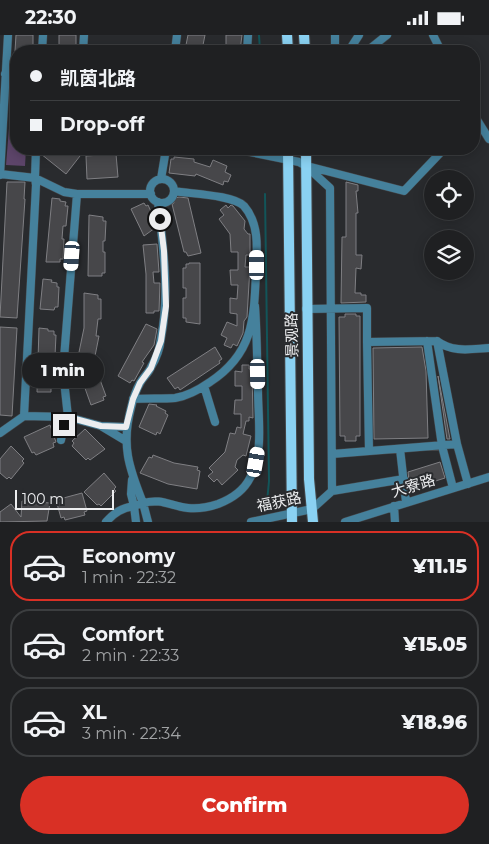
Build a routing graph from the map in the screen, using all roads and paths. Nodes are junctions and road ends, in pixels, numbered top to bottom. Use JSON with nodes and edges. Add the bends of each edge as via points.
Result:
{"nodes":[{"id":1,"x":8,"y":35,"type":"edge"},
{"id":2,"x":387,"y":35,"type":"edge"},
{"id":3,"x":374,"y":45,"type":"edge"},
{"id":4,"x":6,"y":74,"type":"junction"},
{"id":5,"x":10,"y":74,"type":"edge"},
{"id":6,"x":480,"y":125,"type":"edge"},
{"id":7,"x":489,"y":139,"type":"edge"},
{"id":8,"x":36,"y":155,"type":"edge"},
{"id":9,"x":165,"y":155,"type":"edge"},
{"id":10,"x":264,"y":155,"type":"edge"},
{"id":11,"x":288,"y":155,"type":"edge"},
{"id":12,"x":306,"y":155,"type":"edge"},
{"id":13,"x":438,"y":155,"type":"edge"},
{"id":14,"x":288,"y":160,"type":"junction"},
{"id":15,"x":306,"y":166,"type":"junction"},
{"id":16,"x":0,"y":174,"type":"edge"},
{"id":17,"x":35,"y":178,"type":"junction"},
{"id":18,"x":161,"y":179,"type":"junction"},
{"id":19,"x":174,"y":191,"type":"junction"},
{"id":20,"x":151,"y":193,"type":"junction"},
{"id":21,"x":77,"y":194,"type":"junction"},
{"id":22,"x":158,"y":202,"type":"junction"},
{"id":23,"x":255,"y":306,"type":"junction"},
{"id":24,"x":306,"y":309,"type":"junction"},
{"id":25,"x":330,"y":309,"type":"junction"},
{"id":26,"x":427,"y":341,"type":"junction"},
{"id":27,"x":437,"y":341,"type":"junction"},
{"id":28,"x":368,"y":342,"type":"junction"},
{"id":29,"x":489,"y":348,"type":"edge"},
{"id":30,"x":204,"y":386,"type":"junction"},
{"id":31,"x":133,"y":399,"type":"junction"},
{"id":32,"x":24,"y":416,"type":"junction"},
{"id":33,"x":68,"y":417,"type":"junction"},
{"id":34,"x":215,"y":422,"type":"dead end"},
{"id":35,"x":101,"y":426,"type":"junction"},
{"id":36,"x":126,"y":427,"type":"junction"},
{"id":37,"x":0,"y":433,"type":"edge"},
{"id":38,"x":61,"y":439,"type":"dead end"},
{"id":39,"x":126,"y":441,"type":"junction"},
{"id":40,"x":457,"y":444,"type":"junction"},
{"id":41,"x":442,"y":446,"type":"junction"},
{"id":42,"x":400,"y":449,"type":"junction"},
{"id":43,"x":369,"y":451,"type":"junction"},
{"id":44,"x":332,"y":454,"type":"junction"},
{"id":45,"x":132,"y":475,"type":"junction"},
{"id":46,"x":489,"y":477,"type":"edge"},
{"id":47,"x":404,"y":479,"type":"junction"},
{"id":48,"x":468,"y":484,"type":"junction"},
{"id":49,"x":453,"y":488,"type":"junction"},
{"id":50,"x":332,"y":491,"type":"junction"},
{"id":51,"x":406,"y":502,"type":"junction"},
{"id":52,"x":143,"y":503,"type":"junction"},
{"id":53,"x":134,"y":506,"type":"junction"},
{"id":54,"x":394,"y":506,"type":"junction"},
{"id":55,"x":312,"y":509,"type":"junction"},
{"id":56,"x":292,"y":517,"type":"edge"},
{"id":57,"x":106,"y":521,"type":"edge"},
{"id":58,"x":136,"y":521,"type":"edge"},
{"id":59,"x":148,"y":521,"type":"edge"},
{"id":60,"x":251,"y":521,"type":"edge"},
{"id":61,"x":313,"y":521,"type":"edge"},
{"id":62,"x":345,"y":521,"type":"edge"},
{"id":63,"x":395,"y":521,"type":"edge"}],
"edges":[{"from":1,"to":4,"type":"street"},
{"from":2,"to":3,"type":"street"},
{"from":4,"to":5,"type":"street"},
{"from":4,"to":16,"type":"street"},
{"from":6,"to":7,"type":"street"},
{"from":8,"to":17,"type":"street"},
{"from":9,"to":18,"type":"street"},
{"from":10,"to":14,"type":"street"},
{"from":11,"to":14,"type":"main road","name":"景观路"},
{"from":12,"to":15,"type":"main road","name":"景观路"},
{"from":13,"to":15,"type":"street","via":[[404,191]]},
{"from":14,"to":15,"type":"street"},
{"from":14,"to":56,"type":"main road","name":"景观路"},
{"from":15,"to":24,"type":"main road","name":"景观路"},
{"from":15,"to":25,"type":"street","via":[[330,188]]},
{"from":16,"to":17,"type":"street"},
{"from":17,"to":21,"type":"street","via":[[64,192]]},
{"from":17,"to":32,"type":"street"},
{"from":18,"to":19,"type":"street","via":[[172,183]]},
{"from":18,"to":20,"type":"street","via":[[152,186]]},
{"from":19,"to":22,"type":"street","via":[[169,201]]},
{"from":19,"to":23,"type":"street","via":[[228,199],[244,205],[254,222],[257,238]]},
{"from":20,"to":21,"type":"street"},
{"from":20,"to":22,"type":"street"},
{"from":21,"to":33,"type":"street","via":[[63,371]]},
{"from":22,"to":31,"type":"street","via":[[166,306],[161,341],[151,368]]},
{"from":23,"to":30,"type":"street","via":[[243,350],[230,366]]},
{"from":23,"to":52,"type":"street","via":[[258,448],[251,477],[242,489],[218,504],[189,508],[164,501]]},
{"from":24,"to":25,"type":"street"},
{"from":24,"to":55,"type":"main road","name":"景观路"},
{"from":25,"to":28,"type":"street","via":[[367,308]]},
{"from":25,"to":44,"type":"street"},
{"from":26,"to":27,"type":"street"},
{"from":26,"to":28,"type":"street"},
{"from":26,"to":41,"type":"street"},
{"from":27,"to":29,"type":"street","via":[[444,347],[462,350]]},
{"from":27,"to":40,"type":"street"},
{"from":28,"to":43,"type":"street"},
{"from":30,"to":31,"type":"street","via":[[175,398]]},
{"from":30,"to":34,"type":"street"},
{"from":31,"to":36,"type":"street"},
{"from":32,"to":33,"type":"street"},
{"from":32,"to":37,"type":"street"},
{"from":33,"to":35,"type":"street"},
{"from":33,"to":38,"type":"street"},
{"from":35,"to":36,"type":"street"},
{"from":35,"to":39,"type":"street"},
{"from":36,"to":39,"type":"street"},
{"from":39,"to":45,"type":"street"},
{"from":40,"to":41,"type":"street"},
{"from":40,"to":48,"type":"street"},
{"from":41,"to":42,"type":"street"},
{"from":41,"to":49,"type":"street"},
{"from":42,"to":43,"type":"street"},
{"from":42,"to":47,"type":"street"},
{"from":43,"to":44,"type":"street"},
{"from":44,"to":50,"type":"street"},
{"from":45,"to":52,"type":"street"},
{"from":45,"to":53,"type":"street"},
{"from":46,"to":48,"type":"street","name":"大寮路"},
{"from":47,"to":50,"type":"street"},
{"from":47,"to":51,"type":"street"},
{"from":48,"to":49,"type":"street","name":"大寮路"},
{"from":49,"to":51,"type":"street","name":"大寮路"},
{"from":50,"to":55,"type":"street"},
{"from":51,"to":54,"type":"street","name":"大寮路"},
{"from":52,"to":53,"type":"street"},
{"from":52,"to":59,"type":"street"},
{"from":53,"to":57,"type":"street","via":[[124,508]]},
{"from":53,"to":58,"type":"street"},
{"from":54,"to":62,"type":"street","name":"大寮路"},
{"from":54,"to":63,"type":"street"},
{"from":55,"to":56,"type":"street","name":"福获路"},
{"from":55,"to":61,"type":"main road","name":"景观路"},
{"from":56,"to":60,"type":"street","name":"福获路"}]}
